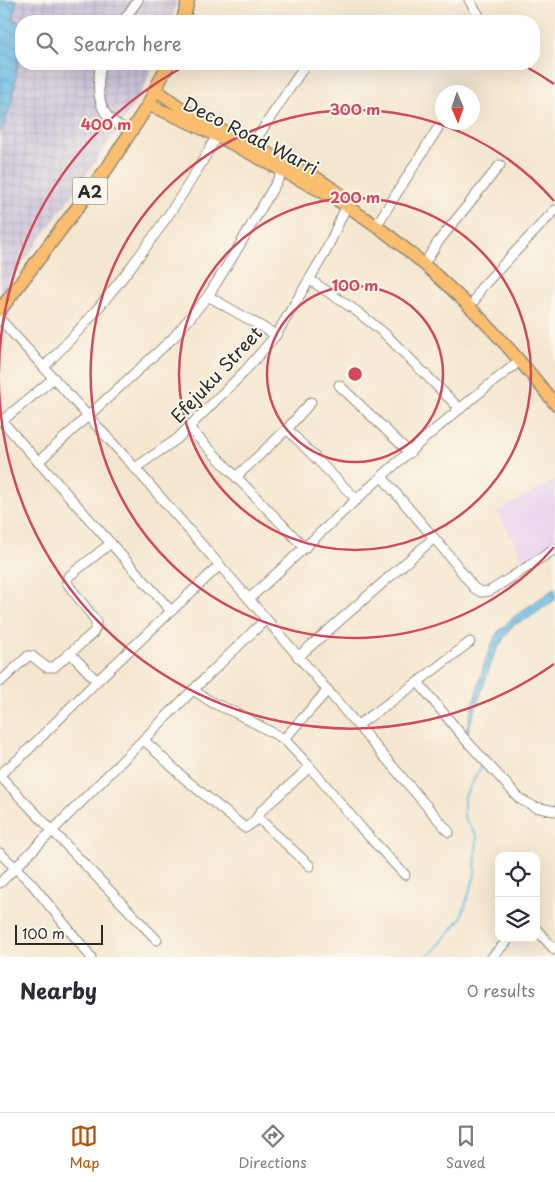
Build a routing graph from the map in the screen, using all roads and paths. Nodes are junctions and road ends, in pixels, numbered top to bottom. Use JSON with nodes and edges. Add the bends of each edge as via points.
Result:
{"nodes":[{"id":1,"x":138,"y":0,"type":"edge"},
{"id":2,"x":188,"y":0,"type":"edge"},
{"id":3,"x":469,"y":0,"type":"edge"},
{"id":4,"x":478,"y":14,"type":"dead end"},
{"id":5,"x":127,"y":15,"type":"edge"},
{"id":6,"x":184,"y":15,"type":"edge"},
{"id":7,"x":100,"y":70,"type":"edge"},
{"id":8,"x":165,"y":70,"type":"edge"},
{"id":9,"x":302,"y":70,"type":"edge"},
{"id":10,"x":155,"y":89,"type":"junction"},
{"id":11,"x":148,"y":105,"type":"junction"},
{"id":12,"x":130,"y":130,"type":"junction"},
{"id":13,"x":437,"y":130,"type":"edge"},
{"id":14,"x":216,"y":136,"type":"junction"},
{"id":15,"x":252,"y":145,"type":"junction"},
{"id":16,"x":500,"y":165,"type":"dead end"},
{"id":17,"x":283,"y":171,"type":"junction"},
{"id":18,"x":346,"y":207,"type":"junction"},
{"id":19,"x":555,"y":210,"type":"edge"},
{"id":20,"x":378,"y":223,"type":"junction"},
{"id":21,"x":428,"y":258,"type":"junction"},
{"id":22,"x":310,"y":280,"type":"junction"},
{"id":23,"x":208,"y":296,"type":"junction"},
{"id":24,"x":475,"y":300,"type":"junction"},
{"id":25,"x":0,"y":310,"type":"edge"},
{"id":26,"x":0,"y":319,"type":"edge"},
{"id":27,"x":276,"y":335,"type":"junction"},
{"id":28,"x":520,"y":361,"type":"junction"},
{"id":29,"x":44,"y":367,"type":"junction"},
{"id":30,"x":54,"y":378,"type":"junction"},
{"id":31,"x":339,"y":385,"type":"dead end"},
{"id":32,"x":555,"y":394,"type":"edge"},
{"id":33,"x":311,"y":402,"type":"dead end"},
{"id":34,"x":555,"y":404,"type":"edge"},
{"id":35,"x":460,"y":409,"type":"junction"},
{"id":36,"x":88,"y":416,"type":"junction"},
{"id":37,"x":1,"y":422,"type":"edge"},
{"id":38,"x":189,"y":428,"type":"junction"},
{"id":39,"x":287,"y":429,"type":"junction"},
{"id":40,"x":410,"y":453,"type":"junction"},
{"id":41,"x":38,"y":462,"type":"junction"},
{"id":42,"x":134,"y":468,"type":"junction"},
{"id":43,"x":236,"y":477,"type":"junction"},
{"id":44,"x":382,"y":477,"type":"junction"},
{"id":45,"x":357,"y":500,"type":"junction"},
{"id":46,"x":434,"y":538,"type":"junction"},
{"id":47,"x":111,"y":543,"type":"junction"},
{"id":48,"x":305,"y":548,"type":"junction"},
{"id":49,"x":555,"y":549,"type":"edge"},
{"id":50,"x":219,"y":566,"type":"junction"},
{"id":51,"x":249,"y":600,"type":"junction"},
{"id":52,"x":171,"y":611,"type":"junction"},
{"id":53,"x":266,"y":619,"type":"junction"},
{"id":54,"x":470,"y":642,"type":"dead end"},
{"id":55,"x":70,"y":653,"type":"junction"},
{"id":56,"x":298,"y":657,"type":"junction"},
{"id":57,"x":97,"y":681,"type":"junction"},
{"id":58,"x":0,"y":682,"type":"edge"},
{"id":59,"x":418,"y":682,"type":"junction"},
{"id":60,"x":193,"y":690,"type":"junction"},
{"id":61,"x":328,"y":690,"type":"junction"},
{"id":62,"x":358,"y":725,"type":"junction"},
{"id":63,"x":284,"y":739,"type":"junction"},
{"id":64,"x":144,"y":740,"type":"junction"},
{"id":65,"x":310,"y":767,"type":"junction"},
{"id":66,"x":0,"y":775,"type":"edge"},
{"id":67,"x":555,"y":811,"type":"edge"},
{"id":68,"x":256,"y":817,"type":"junction"},
{"id":69,"x":52,"y":832,"type":"junction"},
{"id":70,"x":449,"y":832,"type":"dead end"},
{"id":71,"x":0,"y":854,"type":"edge"},
{"id":72,"x":310,"y":866,"type":"dead end"},
{"id":73,"x":16,"y":868,"type":"junction"},
{"id":74,"x":405,"y":875,"type":"dead end"},
{"id":75,"x":0,"y":883,"type":"edge"},
{"id":76,"x":540,"y":933,"type":"edge"},
{"id":77,"x":157,"y":940,"type":"dead end"},
{"id":78,"x":506,"y":942,"type":"edge"},
{"id":79,"x":555,"y":950,"type":"edge"},
{"id":80,"x":91,"y":957,"type":"edge"},
{"id":81,"x":492,"y":957,"type":"edge"}],
"edges":[{"from":1,"to":5,"type":"street"},
{"from":2,"to":6,"type":"highway"},
{"from":3,"to":4,"type":"street"},
{"from":7,"to":12,"type":"street","via":[[98,95],[105,114]]},
{"from":8,"to":10,"type":"highway","number":"A2"},
{"from":9,"to":15,"type":"street"},
{"from":10,"to":11,"type":"highway","number":"A2"},
{"from":10,"to":15,"type":"main road","name":"Deco Road Warri","via":[[184,110]]},
{"from":11,"to":12,"type":"highway","number":"A2"},
{"from":11,"to":14,"type":"main road","name":"Deco Road Warri"},
{"from":12,"to":25,"type":"highway","number":"A2","via":[[108,167]]},
{"from":13,"to":20,"type":"street"},
{"from":14,"to":17,"type":"main road","name":"Deco Road Warri"},
{"from":14,"to":29,"type":"street","via":[[166,220],[131,268]]},
{"from":15,"to":20,"type":"main road","name":"Deco Road Warri","via":[[316,178]]},
{"from":16,"to":21,"type":"street"},
{"from":17,"to":18,"type":"main road","name":"Deco Road Warri"},
{"from":17,"to":23,"type":"street"},
{"from":18,"to":20,"type":"main road","name":"Deco Road Warri"},
{"from":18,"to":22,"type":"street","name":"Efejuku Street"},
{"from":19,"to":24,"type":"street","via":[[481,288]]},
{"from":20,"to":21,"type":"main road","name":"Deco Road Warri"},
{"from":20,"to":28,"type":"main road","name":"Deco Road Warri","via":[[470,305]]},
{"from":21,"to":24,"type":"main road","name":"Deco Road Warri"},
{"from":22,"to":27,"type":"street","name":"Efejuku Street"},
{"from":22,"to":35,"type":"street","via":[[384,333]]},
{"from":23,"to":27,"type":"street"},
{"from":23,"to":36,"type":"street","via":[[173,338]]},
{"from":24,"to":32,"type":"main road","name":"Deco Road Warri"},
{"from":26,"to":29,"type":"street"},
{"from":27,"to":38,"type":"street","name":"Efejuku Street"},
{"from":28,"to":34,"type":"main road","name":"Deco Road Warri"},
{"from":28,"to":35,"type":"street"},
{"from":29,"to":30,"type":"street"},
{"from":30,"to":36,"type":"street"},
{"from":30,"to":37,"type":"street"},
{"from":31,"to":40,"type":"street"},
{"from":33,"to":39,"type":"street"},
{"from":35,"to":40,"type":"street"},
{"from":36,"to":41,"type":"street"},
{"from":36,"to":42,"type":"street"},
{"from":37,"to":41,"type":"street"},
{"from":38,"to":42,"type":"street","name":"Efejuku Street"},
{"from":38,"to":43,"type":"street"},
{"from":39,"to":43,"type":"street"},
{"from":39,"to":45,"type":"street"},
{"from":40,"to":44,"type":"street"},
{"from":41,"to":47,"type":"street"},
{"from":42,"to":50,"type":"street"},
{"from":43,"to":48,"type":"street"},
{"from":44,"to":45,"type":"street"},
{"from":44,"to":46,"type":"street"},
{"from":45,"to":48,"type":"street"},
{"from":46,"to":49,"type":"street","via":[[474,588],[481,592],[490,591]]},
{"from":46,"to":56,"type":"street"},
{"from":47,"to":52,"type":"street"},
{"from":47,"to":55,"type":"street","via":[[68,577],[70,587],[96,621],[93,633]]},
{"from":48,"to":51,"type":"street"},
{"from":50,"to":51,"type":"street"},
{"from":50,"to":52,"type":"street"},
{"from":51,"to":53,"type":"street"},
{"from":52,"to":57,"type":"street"},
{"from":53,"to":56,"type":"street"},
{"from":53,"to":60,"type":"street"},
{"from":54,"to":59,"type":"street"},
{"from":55,"to":57,"type":"street"},
{"from":55,"to":58,"type":"street","via":[[54,667],[46,668],[28,656]]},
{"from":56,"to":61,"type":"street"},
{"from":57,"to":66,"type":"street"},
{"from":59,"to":62,"type":"street"},
{"from":59,"to":67,"type":"street","via":[[520,799],[535,807]]},
{"from":60,"to":63,"type":"street"},
{"from":60,"to":64,"type":"street"},
{"from":61,"to":62,"type":"street"},
{"from":61,"to":63,"type":"street"},
{"from":62,"to":70,"type":"street"},
{"from":63,"to":65,"type":"street"},
{"from":64,"to":68,"type":"street","via":[[184,779],[241,826],[248,828]]},
{"from":64,"to":69,"type":"street"},
{"from":65,"to":68,"type":"street"},
{"from":65,"to":74,"type":"street"},
{"from":66,"to":69,"type":"street"},
{"from":68,"to":72,"type":"street"},
{"from":69,"to":73,"type":"street"},
{"from":69,"to":77,"type":"street"},
{"from":71,"to":73,"type":"street"},
{"from":73,"to":75,"type":"street"},
{"from":73,"to":80,"type":"street"},
{"from":76,"to":79,"type":"street"},
{"from":78,"to":81,"type":"street"}]}
